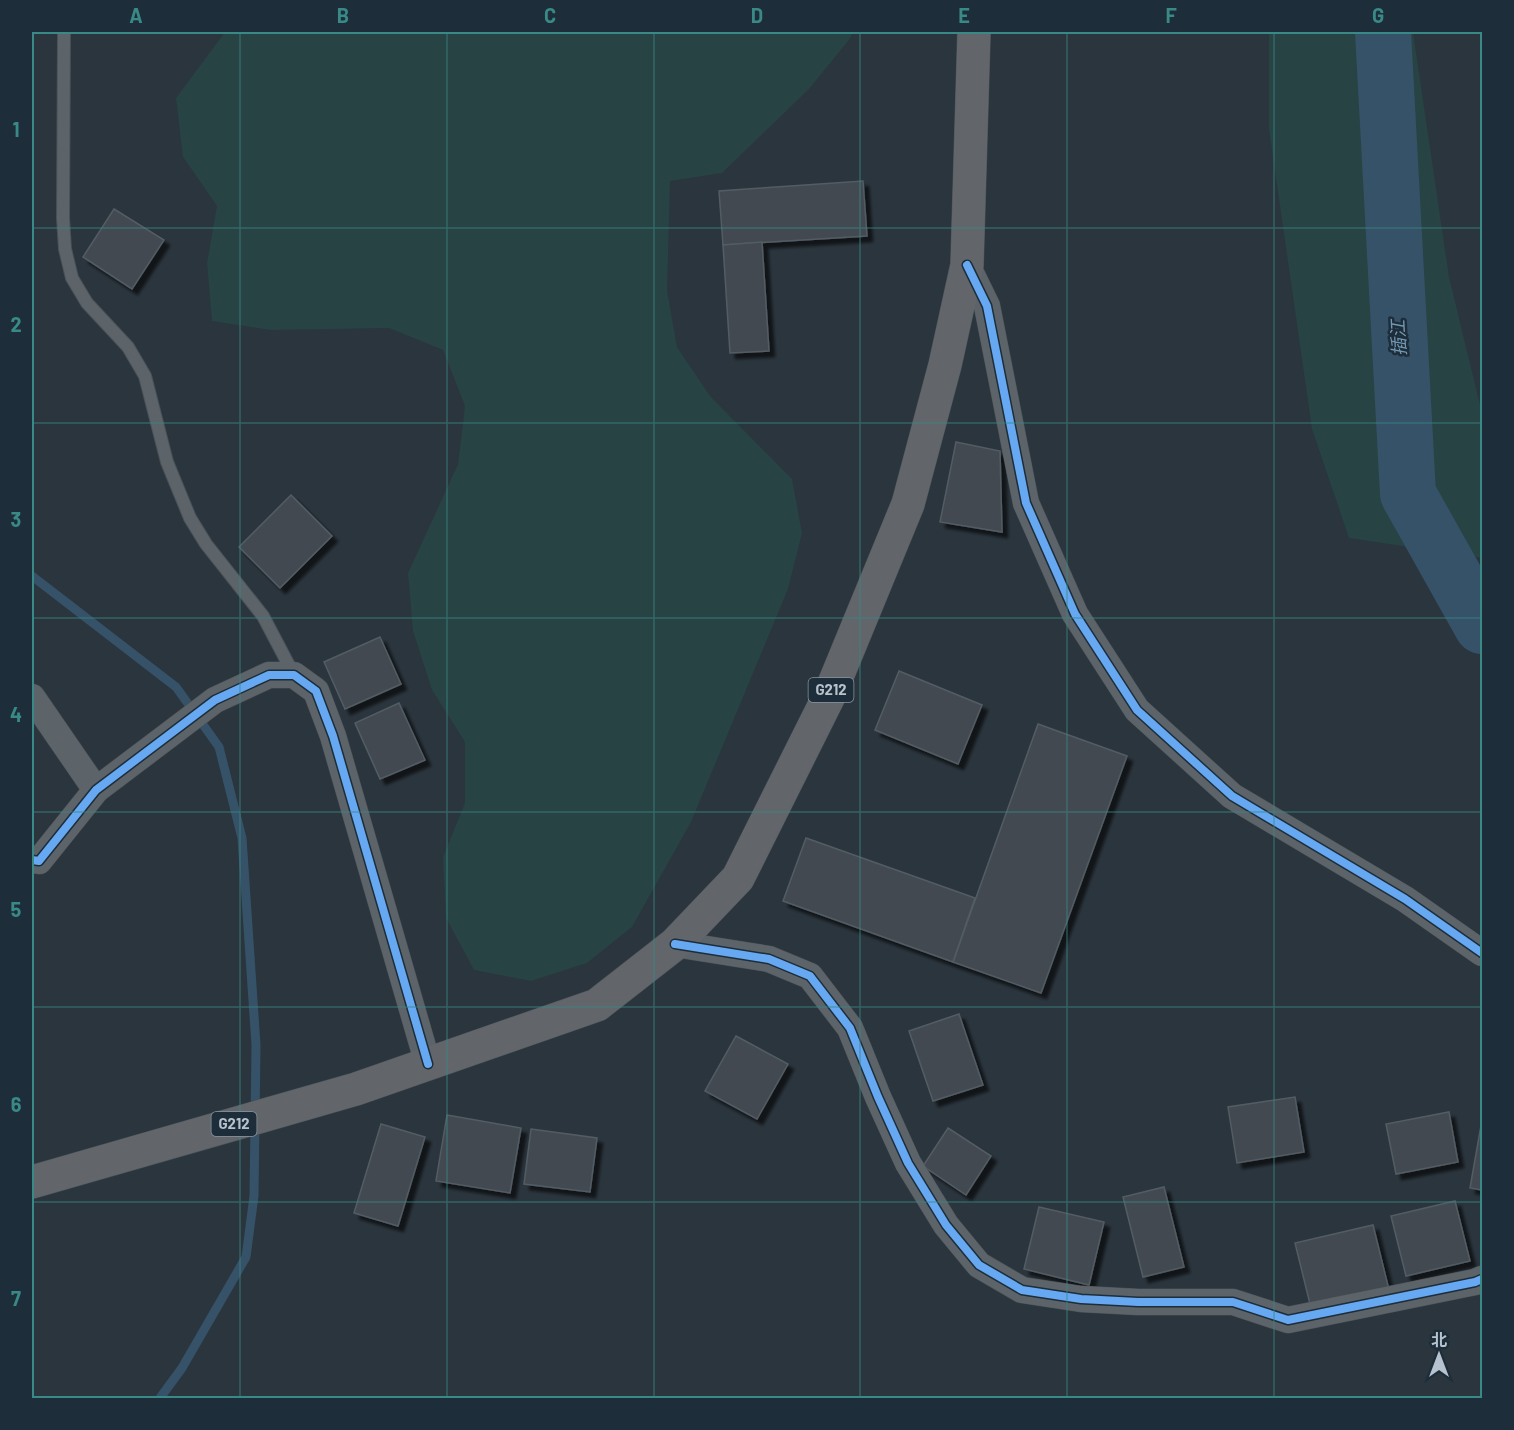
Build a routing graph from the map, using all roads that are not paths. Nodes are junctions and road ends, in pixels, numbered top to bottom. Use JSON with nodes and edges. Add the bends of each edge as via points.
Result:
{"nodes":[{"id":1,"x":64,"y":32,"type":"edge"},
{"id":2,"x":974,"y":32,"type":"edge"},
{"id":3,"x":967,"y":265,"type":"junction"},
{"id":4,"x":294,"y":675,"type":"junction"},
{"id":5,"x":32,"y":697,"type":"edge"},
{"id":6,"x":96,"y":790,"type":"junction"},
{"id":7,"x":32,"y":860,"type":"edge"},
{"id":8,"x":675,"y":944,"type":"junction"},
{"id":9,"x":1482,"y":953,"type":"edge"},
{"id":10,"x":428,"y":1064,"type":"junction"},
{"id":11,"x":32,"y":1182,"type":"edge"},
{"id":12,"x":1482,"y":1279,"type":"edge"}],
"edges":[{"from":1,"to":4,"type":"lane","via":[[64,249],[72,278],[87,303],[128,347],[145,375],[167,462],[190,518],[262,616]]},
{"from":2,"to":3,"type":"highway","number":"G212"},
{"from":3,"to":8,"type":"highway","number":"G212","via":[[908,504],[829,696],[738,878]]},
{"from":3,"to":9,"type":"street","via":[[987,306],[1026,503],[1075,614],[1137,710],[1232,796],[1405,899]]},
{"from":4,"to":6,"type":"street","via":[[269,675],[216,700]]},
{"from":4,"to":10,"type":"street","via":[[316,691],[333,736]]},
{"from":5,"to":6,"type":"street"},
{"from":6,"to":7,"type":"street","via":[[39,861]]},
{"from":8,"to":10,"type":"highway","number":"G212","via":[[597,1005]]},
{"from":8,"to":12,"type":"street","via":[[769,959],[810,975],[850,1028],[908,1163],[946,1225],[979,1265],[1022,1290],[1081,1299],[1233,1302],[1288,1320]]},
{"from":10,"to":11,"type":"highway","number":"G212"}]}
